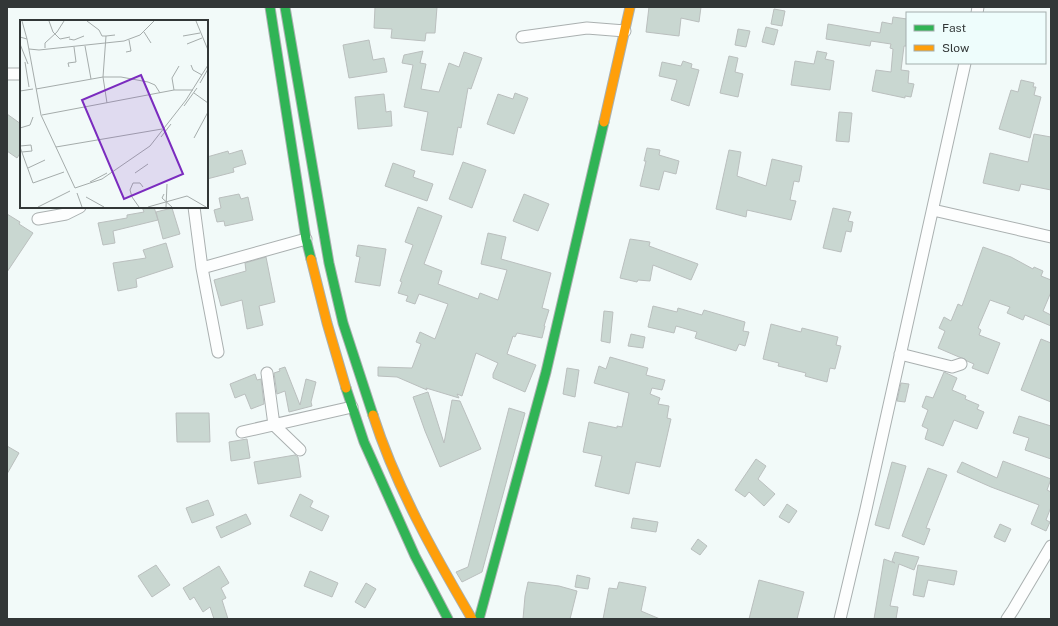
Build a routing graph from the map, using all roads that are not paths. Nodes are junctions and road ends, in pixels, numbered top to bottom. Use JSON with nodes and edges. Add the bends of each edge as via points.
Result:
{"nodes":[{"id":1,"x":270,"y":7,"type":"edge"},
{"id":2,"x":286,"y":7,"type":"edge"},
{"id":3,"x":630,"y":7,"type":"edge"},
{"id":4,"x":625,"y":31,"type":"junction"},
{"id":5,"x":522,"y":37,"type":"dead end"},
{"id":6,"x":965,"y":64,"type":"edge"},
{"id":7,"x":7,"y":74,"type":"edge"},
{"id":8,"x":20,"y":74,"type":"edge"},
{"id":9,"x":78,"y":208,"type":"edge"},
{"id":10,"x":194,"y":208,"type":"edge"},
{"id":11,"x":933,"y":210,"type":"junction"},
{"id":12,"x":38,"y":219,"type":"dead end"},
{"id":13,"x":1051,"y":237,"type":"edge"},
{"id":14,"x":306,"y":239,"type":"junction"},
{"id":15,"x":202,"y":268,"type":"junction"},
{"id":16,"x":218,"y":352,"type":"dead end"},
{"id":17,"x":900,"y":354,"type":"junction"},
{"id":18,"x":961,"y":364,"type":"dead end"},
{"id":19,"x":267,"y":373,"type":"dead end"},
{"id":20,"x":352,"y":407,"type":"junction"},
{"id":21,"x":274,"y":425,"type":"junction"},
{"id":22,"x":242,"y":432,"type":"dead end"},
{"id":23,"x":300,"y":450,"type":"dead end"},
{"id":24,"x":1051,"y":546,"type":"edge"},
{"id":25,"x":448,"y":619,"type":"edge"},
{"id":26,"x":472,"y":619,"type":"edge"},
{"id":27,"x":479,"y":619,"type":"edge"},
{"id":28,"x":840,"y":619,"type":"edge"},
{"id":29,"x":1007,"y":619,"type":"edge"}],
"edges":[{"from":1,"to":14,"type":"main road"},
{"from":2,"to":26,"type":"main road","via":[[329,263],[346,330],[380,437],[400,483],[434,554]]},
{"from":3,"to":4,"type":"main road"},
{"from":4,"to":5,"type":"street","via":[[587,28]]},
{"from":4,"to":27,"type":"main road","via":[[546,372]]},
{"from":6,"to":11,"type":"street"},
{"from":7,"to":8,"type":"street"},
{"from":9,"to":12,"type":"street","via":[[66,214]]},
{"from":10,"to":15,"type":"street"},
{"from":11,"to":13,"type":"street"},
{"from":11,"to":17,"type":"street"},
{"from":14,"to":15,"type":"street"},
{"from":14,"to":20,"type":"main road"},
{"from":15,"to":16,"type":"street"},
{"from":17,"to":18,"type":"street","via":[[952,367]]},
{"from":17,"to":28,"type":"street"},
{"from":19,"to":21,"type":"street"},
{"from":20,"to":21,"type":"street"},
{"from":20,"to":25,"type":"main road","via":[[364,442],[414,556]]},
{"from":21,"to":22,"type":"street"},
{"from":21,"to":23,"type":"street"},
{"from":24,"to":29,"type":"street"}]}
